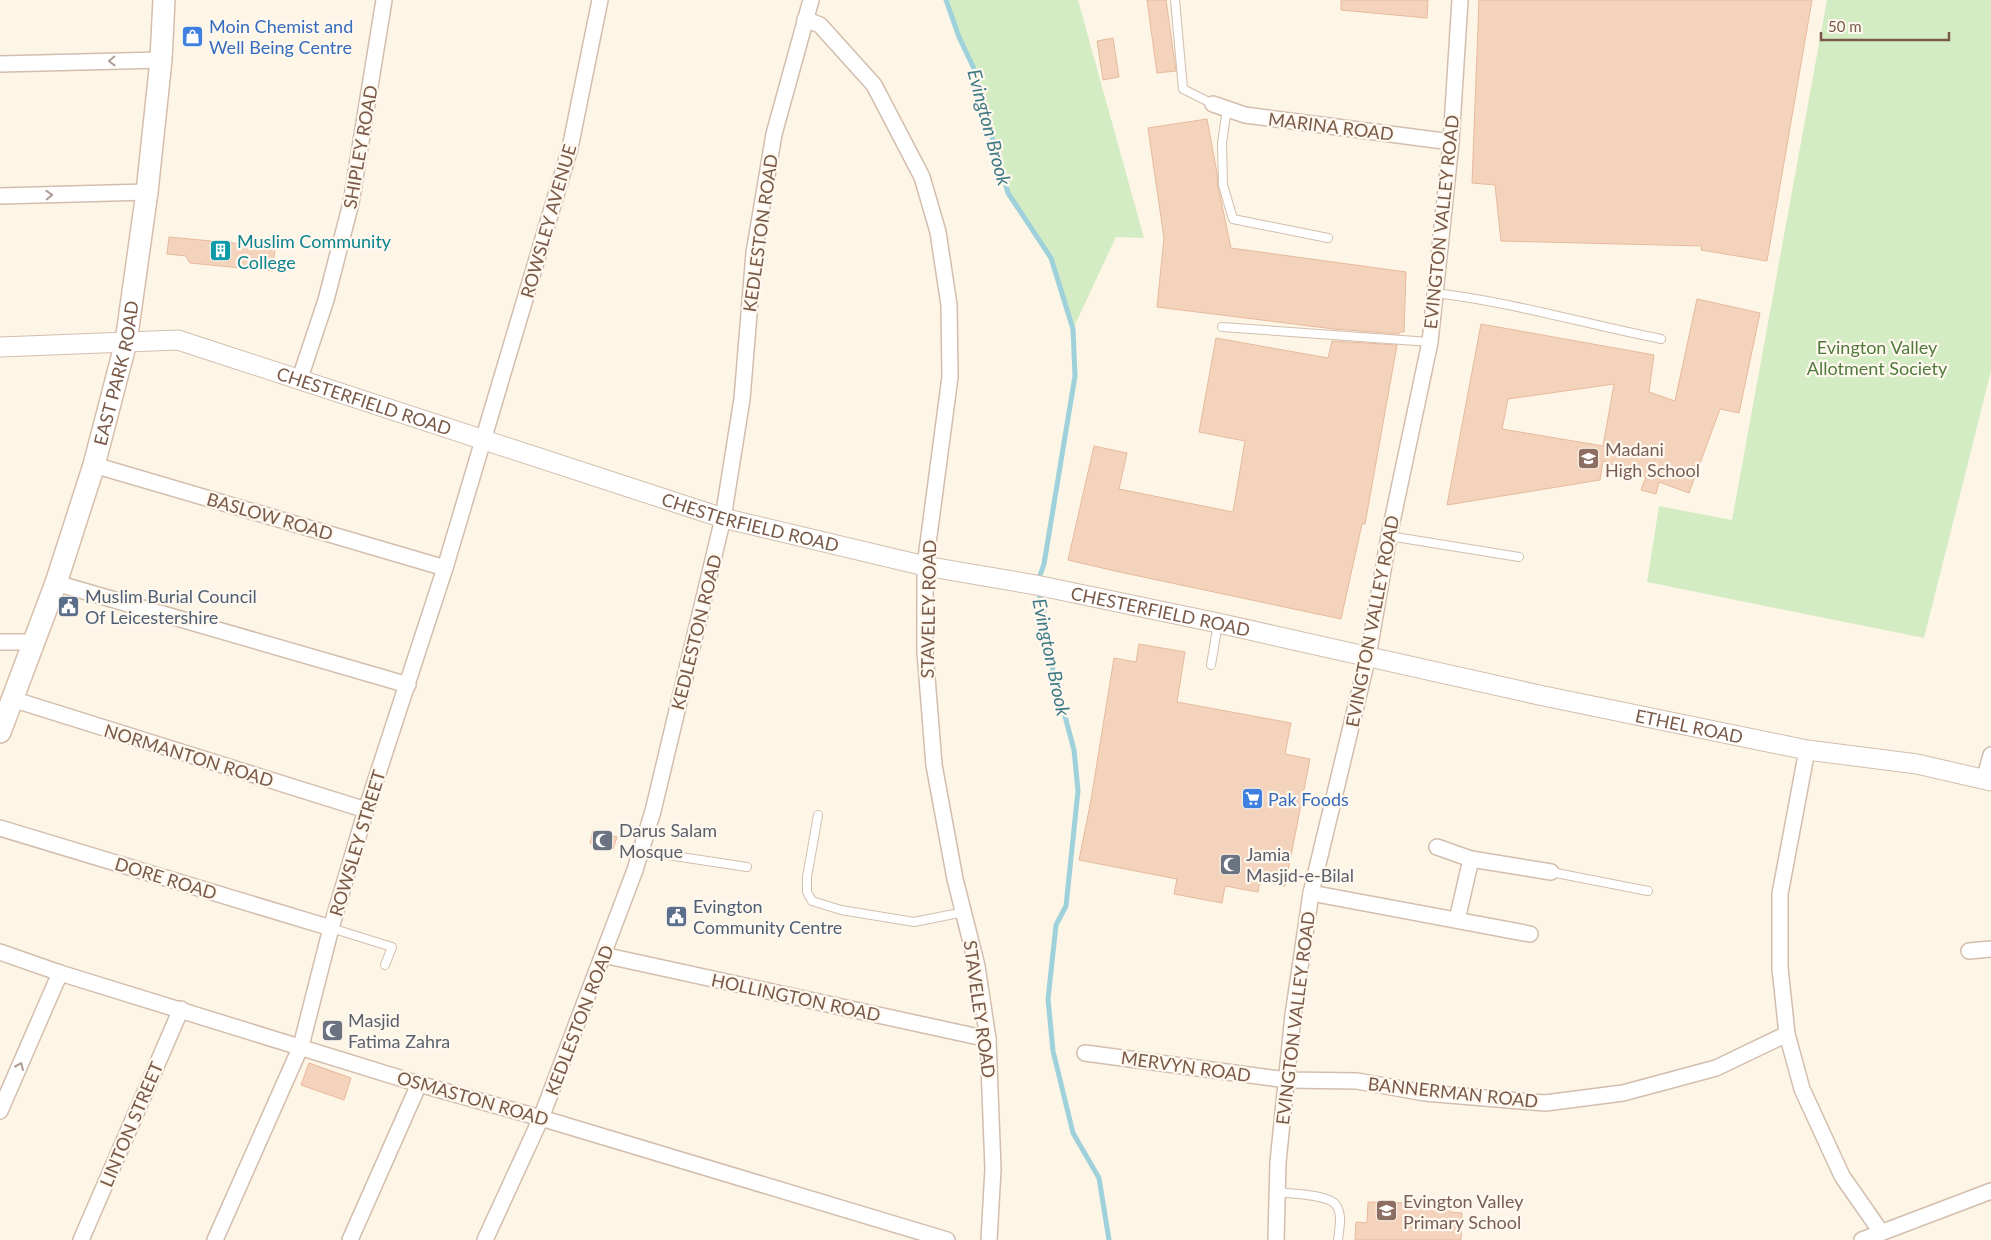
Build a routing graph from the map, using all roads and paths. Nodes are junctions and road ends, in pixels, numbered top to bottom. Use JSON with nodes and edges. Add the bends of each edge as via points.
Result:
{"nodes":[{"id":1,"x":164,"y":0,"type":"edge"},
{"id":2,"x":384,"y":0,"type":"edge"},
{"id":3,"x":600,"y":0,"type":"edge"},
{"id":4,"x":811,"y":0,"type":"edge"},
{"id":5,"x":1176,"y":0,"type":"edge"},
{"id":6,"x":1460,"y":0,"type":"edge"},
{"id":7,"x":805,"y":18,"type":"junction"},
{"id":8,"x":161,"y":60,"type":"junction"},
{"id":9,"x":0,"y":64,"type":"edge"},
{"id":10,"x":1220,"y":106,"type":"junction"},
{"id":11,"x":1451,"y":142,"type":"junction"},
{"id":12,"x":147,"y":192,"type":"junction"},
{"id":13,"x":0,"y":196,"type":"edge"},
{"id":14,"x":1328,"y":238,"type":"dead end"},
{"id":15,"x":1435,"y":293,"type":"junction"},
{"id":16,"x":1222,"y":327,"type":"dead end"},
{"id":17,"x":1661,"y":339,"type":"dead end"},
{"id":18,"x":126,"y":342,"type":"junction"},
{"id":19,"x":1430,"y":342,"type":"junction"},
{"id":20,"x":0,"y":347,"type":"edge"},
{"id":21,"x":300,"y":378,"type":"junction"},
{"id":22,"x":482,"y":439,"type":"junction"},
{"id":23,"x":94,"y":465,"type":"junction"},
{"id":24,"x":723,"y":518,"type":"junction"},
{"id":25,"x":1389,"y":536,"type":"junction"},
{"id":26,"x":1519,"y":557,"type":"dead end"},
{"id":27,"x":925,"y":566,"type":"junction"},
{"id":28,"x":446,"y":568,"type":"junction"},
{"id":29,"x":56,"y":583,"type":"junction"},
{"id":30,"x":1218,"y":623,"type":"junction"},
{"id":31,"x":0,"y":642,"type":"edge"},
{"id":32,"x":33,"y":642,"type":"junction"},
{"id":33,"x":1368,"y":656,"type":"junction"},
{"id":34,"x":1388,"y":661,"type":"joint"},
{"id":35,"x":1211,"y":665,"type":"dead end"},
{"id":36,"x":408,"y":685,"type":"junction"},
{"id":37,"x":12,"y":699,"type":"junction"},
{"id":38,"x":0,"y":732,"type":"edge"},
{"id":39,"x":1807,"y":750,"type":"junction"},
{"id":40,"x":1991,"y":755,"type":"edge"},
{"id":41,"x":1988,"y":780,"type":"edge"},
{"id":42,"x":366,"y":810,"type":"junction"},
{"id":43,"x":818,"y":815,"type":"dead end"},
{"id":44,"x":0,"y":828,"type":"edge"},
{"id":45,"x":1437,"y":847,"type":"dead end"},
{"id":46,"x":641,"y":851,"type":"junction"},
{"id":47,"x":1471,"y":859,"type":"junction"},
{"id":48,"x":747,"y":866,"type":"dead end"},
{"id":49,"x":1551,"y":872,"type":"joint"},
{"id":50,"x":1648,"y":891,"type":"dead end"},
{"id":51,"x":1311,"y":893,"type":"junction"},
{"id":52,"x":964,"y":912,"type":"junction"},
{"id":53,"x":1457,"y":920,"type":"junction"},
{"id":54,"x":331,"y":928,"type":"junction"},
{"id":55,"x":1530,"y":934,"type":"dead end"},
{"id":56,"x":1991,"y":949,"type":"edge"},
{"id":57,"x":0,"y":952,"type":"edge"},
{"id":58,"x":1968,"y":952,"type":"dead end"},
{"id":59,"x":603,"y":955,"type":"junction"},
{"id":60,"x":385,"y":965,"type":"dead end"},
{"id":61,"x":60,"y":973,"type":"junction"},
{"id":62,"x":181,"y":1009,"type":"junction"},
{"id":63,"x":1787,"y":1034,"type":"junction"},
{"id":64,"x":988,"y":1039,"type":"junction"},
{"id":65,"x":301,"y":1046,"type":"junction"},
{"id":66,"x":1085,"y":1053,"type":"dead end"},
{"id":67,"x":1288,"y":1080,"type":"junction"},
{"id":68,"x":420,"y":1084,"type":"junction"},
{"id":69,"x":0,"y":1111,"type":"edge"},
{"id":70,"x":541,"y":1118,"type":"junction"},
{"id":71,"x":1991,"y":1191,"type":"edge"},
{"id":72,"x":1277,"y":1192,"type":"junction"},
{"id":73,"x":1881,"y":1232,"type":"junction"},
{"id":74,"x":1899,"y":1233,"type":"edge"},
{"id":75,"x":81,"y":1240,"type":"edge"},
{"id":76,"x":215,"y":1240,"type":"edge"},
{"id":77,"x":350,"y":1240,"type":"edge"},
{"id":78,"x":485,"y":1240,"type":"edge"},
{"id":79,"x":947,"y":1240,"type":"edge"},
{"id":80,"x":988,"y":1240,"type":"edge"},
{"id":81,"x":1276,"y":1240,"type":"edge"},
{"id":82,"x":1338,"y":1240,"type":"edge"},
{"id":83,"x":1862,"y":1240,"type":"edge"}],
"edges":[{"from":1,"to":8,"type":"main road","name":"EAST PARK ROAD"},
{"from":2,"to":21,"type":"street","name":"SHIPLEY ROAD","via":[[351,203],[326,300]]},
{"from":3,"to":22,"type":"street","name":"ROWSLEY AVENUE","via":[[570,148]]},
{"from":4,"to":7,"type":"street","name":"KEDLESTON ROAD"},
{"from":5,"to":10,"type":"lane","via":[[1183,89]]},
{"from":6,"to":11,"type":"street","name":"EVINGTON VALLEY ROAD"},
{"from":7,"to":24,"type":"street","name":"KEDLESTON ROAD","via":[[774,134],[754,253],[742,399]]},
{"from":7,"to":27,"type":"street","name":"STAVELEY ROAD","via":[[820,25],[874,85],[922,177],[938,232],[949,305],[950,377]]},
{"from":8,"to":9,"type":"street","one_way":true},
{"from":8,"to":12,"type":"main road","name":"EAST PARK ROAD"},
{"from":10,"to":11,"type":"street","name":"MARINA ROAD","via":[[1245,115]]},
{"from":10,"to":14,"type":"lane","via":[[1223,185],[1233,219]]},
{"from":11,"to":15,"type":"street","name":"EVINGTON VALLEY ROAD"},
{"from":13,"to":12,"type":"street","one_way":true},
{"from":12,"to":18,"type":"main road","name":"EAST PARK ROAD"},
{"from":15,"to":17,"type":"lane","via":[[1523,307]]},
{"from":15,"to":19,"type":"street","name":"EVINGTON VALLEY ROAD"},
{"from":16,"to":19,"type":"lane"},
{"from":18,"to":20,"type":"street","name":"CHESTERFIELD ROAD"},
{"from":18,"to":21,"type":"street","name":"CHESTERFIELD ROAD","via":[[178,340]]},
{"from":18,"to":23,"type":"main road","name":"EAST PARK ROAD"},
{"from":19,"to":25,"type":"street","name":"EVINGTON VALLEY ROAD"},
{"from":21,"to":22,"type":"street","name":"CHESTERFIELD ROAD"},
{"from":22,"to":24,"type":"street","name":"CHESTERFIELD ROAD"},
{"from":22,"to":28,"type":"street","name":"ROWSLEY STREET"},
{"from":23,"to":28,"type":"street","name":"BASLOW ROAD"},
{"from":23,"to":29,"type":"main road","name":"EAST PARK ROAD"},
{"from":24,"to":27,"type":"street","name":"CHESTERFIELD ROAD"},
{"from":24,"to":46,"type":"street","name":"KEDLESTON ROAD"},
{"from":25,"to":26,"type":"lane"},
{"from":25,"to":33,"type":"street","name":"EVINGTON VALLEY ROAD"},
{"from":27,"to":30,"type":"street","name":"CHESTERFIELD ROAD","via":[[1036,585]]},
{"from":27,"to":52,"type":"street","name":"STAVELEY ROAD","via":[[925,652],[934,765]]},
{"from":28,"to":36,"type":"street","name":"ROWSLEY STREET"},
{"from":29,"to":32,"type":"main road","name":"EAST PARK ROAD"},
{"from":29,"to":36,"type":"street"},
{"from":30,"to":33,"type":"street","name":"CHESTERFIELD ROAD"},
{"from":30,"to":35,"type":"lane"},
{"from":31,"to":32,"type":"street"},
{"from":32,"to":37,"type":"main road","name":"EAST PARK ROAD"},
{"from":33,"to":34,"type":"street","name":"CHESTERFIELD ROAD"},
{"from":33,"to":51,"type":"street","name":"EVINGTON VALLEY ROAD"},
{"from":34,"to":39,"type":"street","name":"ETHEL ROAD","via":[[1539,696]]},
{"from":36,"to":42,"type":"street","name":"ROWSLEY STREET"},
{"from":37,"to":38,"type":"main road","name":"EAST PARK ROAD"},
{"from":37,"to":42,"type":"street","name":"NORMANTON ROAD"},
{"from":39,"to":41,"type":"street","name":"ETHEL ROAD","via":[[1918,764]]},
{"from":39,"to":63,"type":"street","via":[[1780,894],[1780,968]]},
{"from":40,"to":41,"type":"street"},
{"from":42,"to":54,"type":"street","name":"ROWSLEY STREET"},
{"from":43,"to":52,"type":"lane","via":[[807,877],[807,892],[812,901],[842,910],[914,922]]},
{"from":44,"to":54,"type":"street","name":"DORE ROAD"},
{"from":45,"to":47,"type":"street"},
{"from":46,"to":48,"type":"lane"},
{"from":46,"to":59,"type":"street","name":"KEDLESTON ROAD"},
{"from":47,"to":49,"type":"street"},
{"from":47,"to":53,"type":"street"},
{"from":49,"to":50,"type":"lane"},
{"from":51,"to":53,"type":"street"},
{"from":51,"to":67,"type":"street","name":"EVINGTON VALLEY ROAD","via":[[1293,1015]]},
{"from":52,"to":64,"type":"street","name":"STAVELEY ROAD","via":[[977,966]]},
{"from":53,"to":55,"type":"street"},
{"from":54,"to":60,"type":"lane","via":[[392,947]]},
{"from":54,"to":65,"type":"street","name":"ROWSLEY STREET"},
{"from":56,"to":58,"type":"street"},
{"from":57,"to":61,"type":"street","name":"OSMASTON ROAD"},
{"from":59,"to":64,"type":"street","name":"HOLLINGTON ROAD"},
{"from":59,"to":70,"type":"street","name":"KEDLESTON ROAD"},
{"from":61,"to":62,"type":"street","name":"OSMASTON ROAD"},
{"from":69,"to":61,"type":"street","one_way":true},
{"from":62,"to":65,"type":"street","name":"OSMASTON ROAD"},
{"from":62,"to":75,"type":"street","name":"LINTON STREET"},
{"from":63,"to":67,"type":"street","name":"BANNERMAN ROAD","via":[[1716,1068],[1623,1093],[1545,1103],[1424,1093],[1357,1081]]},
{"from":63,"to":73,"type":"street","via":[[1802,1088],[1842,1176]]},
{"from":64,"to":80,"type":"street","name":"STAVELEY ROAD","via":[[993,1169]]},
{"from":65,"to":68,"type":"street","name":"OSMASTON ROAD"},
{"from":65,"to":76,"type":"street","name":"ROWSLEY STREET"},
{"from":66,"to":67,"type":"street","name":"MERVYN ROAD"},
{"from":67,"to":72,"type":"street","name":"EVINGTON VALLEY ROAD"},
{"from":68,"to":70,"type":"street","name":"OSMASTON ROAD"},
{"from":68,"to":77,"type":"street"},
{"from":70,"to":78,"type":"street","name":"KEDLESTON ROAD"},
{"from":70,"to":79,"type":"street","name":"OSMASTON ROAD"},
{"from":71,"to":74,"type":"street"},
{"from":72,"to":81,"type":"street","name":"EVINGTON VALLEY ROAD"},
{"from":72,"to":82,"type":"lane","via":[[1329,1199],[1340,1215]]},
{"from":73,"to":74,"type":"street"},
{"from":73,"to":83,"type":"street"}]}
